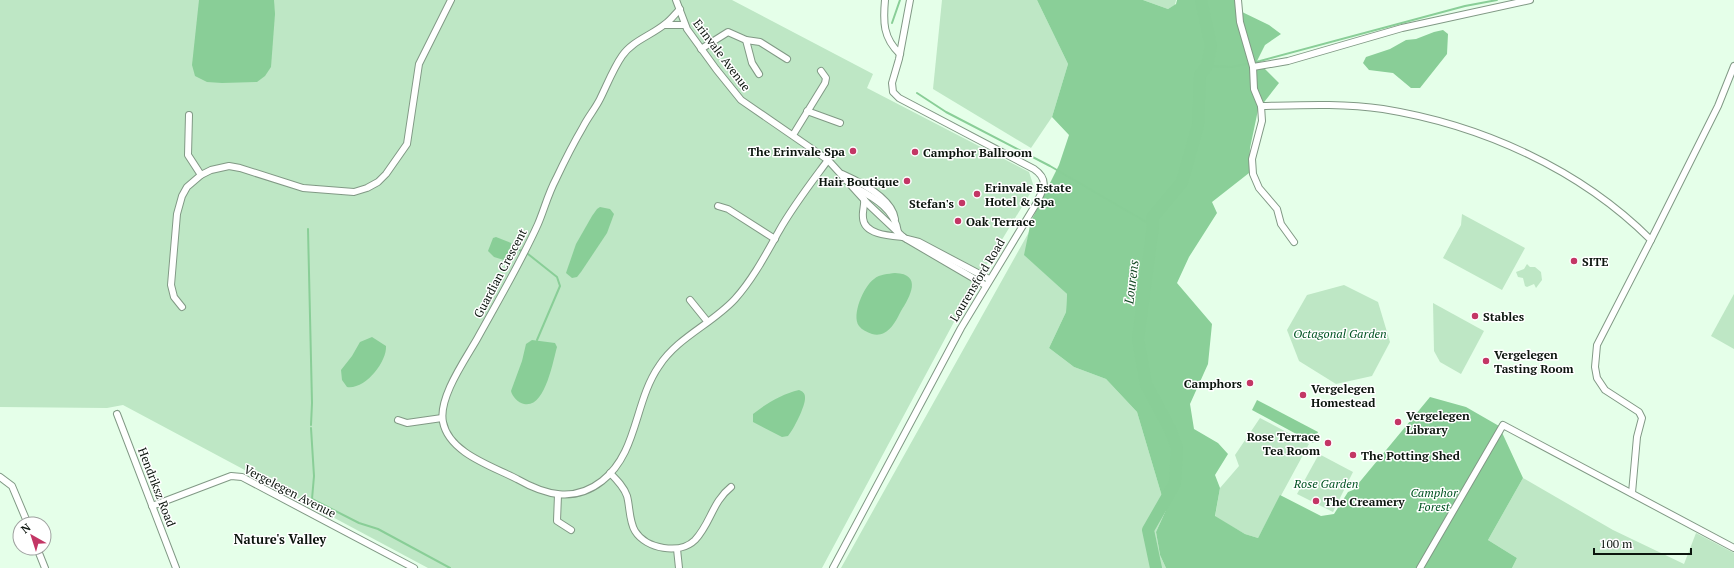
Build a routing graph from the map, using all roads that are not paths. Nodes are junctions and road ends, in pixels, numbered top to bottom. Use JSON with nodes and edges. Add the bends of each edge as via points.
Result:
{"nodes":[{"id":1,"x":451,"y":0,"type":"edge"},
{"id":2,"x":676,"y":0,"type":"edge"},
{"id":3,"x":885,"y":0,"type":"edge"},
{"id":4,"x":910,"y":0,"type":"edge"},
{"id":5,"x":1238,"y":0,"type":"edge"},
{"id":6,"x":1530,"y":0,"type":"edge"},
{"id":7,"x":680,"y":9,"type":"junction"},
{"id":8,"x":665,"y":25,"type":"junction"},
{"id":9,"x":684,"y":25,"type":"junction"},
{"id":10,"x":746,"y":40,"type":"junction"},
{"id":11,"x":701,"y":49,"type":"junction"},
{"id":12,"x":900,"y":54,"type":"junction"},
{"id":13,"x":787,"y":59,"type":"dead end"},
{"id":14,"x":1734,"y":66,"type":"edge"},
{"id":15,"x":1253,"y":67,"type":"junction"},
{"id":16,"x":821,"y":71,"type":"dead end"},
{"id":17,"x":759,"y":74,"type":"dead end"},
{"id":18,"x":1261,"y":106,"type":"junction"},
{"id":19,"x":807,"y":111,"type":"junction"},
{"id":20,"x":188,"y":115,"type":"dead end"},
{"id":21,"x":840,"y":123,"type":"dead end"},
{"id":22,"x":793,"y":135,"type":"junction"},
{"id":23,"x":828,"y":160,"type":"junction"},
{"id":24,"x":839,"y":172,"type":"junction"},
{"id":25,"x":201,"y":175,"type":"junction"},
{"id":26,"x":851,"y":185,"type":"junction"},
{"id":27,"x":864,"y":199,"type":"junction"},
{"id":28,"x":718,"y":206,"type":"dead end"},
{"id":29,"x":895,"y":219,"type":"junction"},
{"id":30,"x":898,"y":232,"type":"junction"},
{"id":31,"x":905,"y":238,"type":"junction"},
{"id":32,"x":775,"y":239,"type":"junction"},
{"id":33,"x":1651,"y":240,"type":"junction"},
{"id":34,"x":1294,"y":242,"type":"dead end"},
{"id":35,"x":989,"y":279,"type":"junction"},
{"id":36,"x":985,"y":285,"type":"junction"},
{"id":37,"x":690,"y":300,"type":"dead end"},
{"id":38,"x":182,"y":307,"type":"dead end"},
{"id":39,"x":707,"y":321,"type":"junction"},
{"id":40,"x":117,"y":414,"type":"dead end"},
{"id":41,"x":442,"y":418,"type":"junction"},
{"id":42,"x":398,"y":420,"type":"dead end"},
{"id":43,"x":610,"y":473,"type":"junction"},
{"id":44,"x":0,"y":477,"type":"edge"},
{"id":45,"x":731,"y":486,"type":"dead end"},
{"id":46,"x":1632,"y":494,"type":"junction"},
{"id":47,"x":558,"y":495,"type":"junction"},
{"id":48,"x":152,"y":506,"type":"junction"},
{"id":49,"x":25,"y":516,"type":"edge"},
{"id":50,"x":571,"y":530,"type":"dead end"},
{"id":51,"x":1734,"y":548,"type":"edge"},
{"id":52,"x":677,"y":549,"type":"junction"},
{"id":53,"x":40,"y":556,"type":"edge"},
{"id":54,"x":411,"y":567,"type":"edge"},
{"id":55,"x":45,"y":568,"type":"edge"},
{"id":56,"x":176,"y":568,"type":"edge"},
{"id":57,"x":679,"y":568,"type":"edge"},
{"id":58,"x":833,"y":568,"type":"edge"},
{"id":59,"x":1420,"y":568,"type":"edge"}],
"edges":[{"from":1,"to":25,"type":"street","via":[[419,64],[407,144],[378,182],[361,190],[340,191],[298,188],[230,166],[219,167]]},
{"from":2,"to":7,"type":"street","name":"Erinvale Avenue"},
{"from":3,"to":12,"type":"street","via":[[885,30],[889,42]]},
{"from":4,"to":12,"type":"street","name":"Lourensford Road"},
{"from":5,"to":15,"type":"street","via":[[1240,22]]},
{"from":6,"to":15,"type":"street","via":[[1402,28],[1288,61]]},
{"from":7,"to":8,"type":"street","name":"Guardian Crescent"},
{"from":7,"to":9,"type":"street","name":"Erinvale Avenue"},
{"from":8,"to":9,"type":"street"},
{"from":8,"to":41,"type":"street","name":"Guardian Crescent","via":[[628,48],[620,58],[556,180],[521,258],[450,389],[444,403]]},
{"from":9,"to":11,"type":"street","name":"Erinvale Avenue"},
{"from":10,"to":11,"type":"street","via":[[726,32]]},
{"from":10,"to":13,"type":"street","via":[[760,42]]},
{"from":10,"to":17,"type":"street","via":[[752,63]]},
{"from":11,"to":22,"type":"street","name":"Erinvale Avenue","via":[[741,100]]},
{"from":12,"to":35,"type":"street","name":"Lourensford Road","via":[[892,88],[895,95],[1034,169],[1045,180],[1036,204]]},
{"from":14,"to":33,"type":"street","via":[[1718,106]]},
{"from":15,"to":18,"type":"street","via":[[1254,90]]},
{"from":16,"to":19,"type":"street","via":[[826,81]]},
{"from":18,"to":33,"type":"street","via":[[1312,104],[1383,109],[1471,130],[1524,152],[1578,182],[1611,205]]},
{"from":18,"to":34,"type":"street","via":[[1262,121],[1252,159],[1253,174],[1259,188],[1274,204],[1281,224]]},
{"from":19,"to":21,"type":"street"},
{"from":19,"to":22,"type":"street"},
{"from":20,"to":25,"type":"street","via":[[187,150],[190,160]]},
{"from":22,"to":23,"type":"street","name":"Erinvale Avenue"},
{"from":23,"to":24,"type":"street","name":"Erinvale Avenue"},
{"from":23,"to":32,"type":"street"},
{"from":24,"to":26,"type":"street","name":"Erinvale Avenue"},
{"from":24,"to":29,"type":"street","via":[[875,192],[892,209]]},
{"from":25,"to":38,"type":"street","via":[[187,187],[180,200],[177,214],[172,285],[174,297]]},
{"from":26,"to":27,"type":"street","name":"Erinvale Avenue"},
{"from":26,"to":29,"type":"street","via":[[882,204]]},
{"from":27,"to":30,"type":"street","name":"Erinvale Avenue"},
{"from":27,"to":31,"type":"street","via":[[863,219],[866,224],[880,234]]},
{"from":28,"to":32,"type":"street","via":[[728,209]]},
{"from":29,"to":30,"type":"street"},
{"from":30,"to":31,"type":"street","name":"Erinvale Avenue"},
{"from":31,"to":35,"type":"street","name":"Erinvale Avenue","via":[[919,242]]},
{"from":31,"to":36,"type":"street","name":"Erinvale Avenue"},
{"from":32,"to":39,"type":"street","via":[[735,298]]},
{"from":33,"to":46,"type":"street","via":[[1597,345],[1595,367],[1596,378],[1605,390],[1639,412],[1642,418],[1637,438]]},
{"from":35,"to":36,"type":"street","name":"Lourensford Road"},
{"from":36,"to":58,"type":"street","name":"Lourensford Road"},
{"from":37,"to":39,"type":"street"},
{"from":39,"to":43,"type":"street","via":[[670,353],[656,370],[645,394],[634,432],[620,460]]},
{"from":40,"to":48,"type":"street","name":"Hendriksz Road"},
{"from":41,"to":42,"type":"street","via":[[407,423]]},
{"from":41,"to":47,"type":"street","via":[[447,434],[460,449],[536,490]]},
{"from":43,"to":47,"type":"street","via":[[585,491]]},
{"from":43,"to":52,"type":"street","via":[[625,490],[633,527],[637,534],[662,548]]},
{"from":44,"to":49,"type":"street","via":[[12,486]]},
{"from":45,"to":52,"type":"street","via":[[721,495],[703,531],[685,547]]},
{"from":46,"to":51,"type":"street"},
{"from":46,"to":59,"type":"street","via":[[1503,425]]},
{"from":47,"to":50,"type":"street","via":[[557,521]]},
{"from":48,"to":54,"type":"street","name":"Vergelegen Avenue","via":[[231,476],[242,477]]},
{"from":48,"to":56,"type":"street","name":"Hendriksz Road"},
{"from":52,"to":57,"type":"street"},
{"from":53,"to":55,"type":"street"}]}
